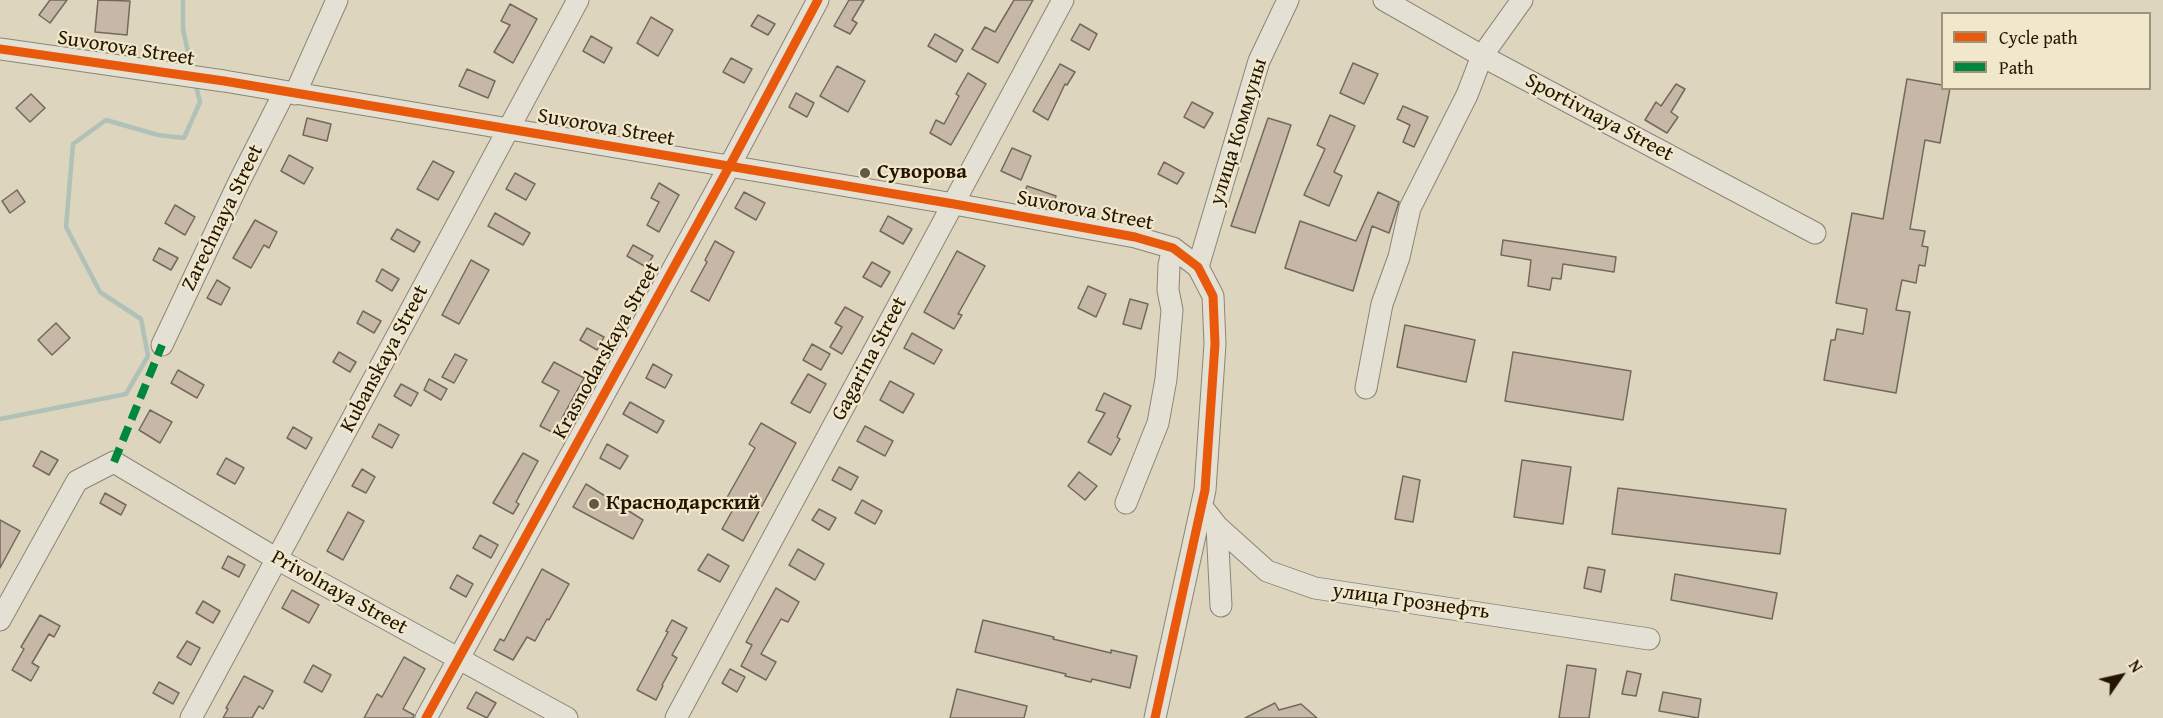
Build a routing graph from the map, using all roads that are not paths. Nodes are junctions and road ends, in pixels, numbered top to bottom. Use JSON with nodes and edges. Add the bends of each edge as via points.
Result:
{"nodes":[{"id":1,"x":337,"y":0,"type":"edge"},
{"id":2,"x":578,"y":0,"type":"edge"},
{"id":3,"x":818,"y":0,"type":"edge"},
{"id":4,"x":1063,"y":0,"type":"edge"},
{"id":5,"x":1288,"y":0,"type":"edge"},
{"id":6,"x":1384,"y":0,"type":"edge"},
{"id":7,"x":1522,"y":0,"type":"edge"},
{"id":8,"x":0,"y":49,"type":"edge"},
{"id":9,"x":1482,"y":56,"type":"junction"},
{"id":10,"x":290,"y":94,"type":"junction"},
{"id":11,"x":508,"y":129,"type":"junction"},
{"id":12,"x":729,"y":167,"type":"junction"},
{"id":13,"x":954,"y":204,"type":"junction"},
{"id":14,"x":1815,"y":233,"type":"dead end"},
{"id":15,"x":1173,"y":248,"type":"junction"},
{"id":16,"x":1198,"y":267,"type":"junction"},
{"id":17,"x":162,"y":345,"type":"dead end"},
{"id":18,"x":1366,"y":388,"type":"dead end"},
{"id":19,"x":1126,"y":502,"type":"dead end"},
{"id":20,"x":1202,"y":507,"type":"junction"},
{"id":21,"x":1217,"y":526,"type":"junction"},
{"id":22,"x":277,"y":559,"type":"junction"},
{"id":23,"x":1221,"y":606,"type":"dead end"},
{"id":24,"x":0,"y":620,"type":"edge"},
{"id":25,"x":1648,"y":639,"type":"dead end"},
{"id":26,"x":458,"y":658,"type":"junction"},
{"id":27,"x":191,"y":718,"type":"edge"},
{"id":28,"x":426,"y":718,"type":"edge"},
{"id":29,"x":567,"y":718,"type":"edge"},
{"id":30,"x":676,"y":718,"type":"edge"},
{"id":31,"x":1155,"y":718,"type":"edge"}],
"edges":[{"from":1,"to":10,"type":"street","name":"Zarechnaya Street"},
{"from":2,"to":11,"type":"street","name":"Kubanskaya Street"},
{"from":3,"to":12,"type":"street","name":"Krasnodarskaya Street"},
{"from":4,"to":13,"type":"street","name":"Gagarina Street"},
{"from":5,"to":16,"type":"street","name":"улица Коммуны","via":[[1259,61]]},
{"from":6,"to":9,"type":"street","name":"Sportivnaya Street"},
{"from":7,"to":9,"type":"street"},
{"from":8,"to":10,"type":"street","name":"Suvorova Street"},
{"from":9,"to":14,"type":"street","name":"Sportivnaya Street"},
{"from":9,"to":18,"type":"street","via":[[1467,95],[1410,208],[1382,304]]},
{"from":10,"to":11,"type":"street","name":"Suvorova Street"},
{"from":10,"to":17,"type":"street","name":"Zarechnaya Street","via":[[240,180]]},
{"from":11,"to":12,"type":"street","name":"Suvorova Street"},
{"from":11,"to":22,"type":"street","name":"Kubanskaya Street"},
{"from":12,"to":13,"type":"street","name":"Suvorova Street"},
{"from":12,"to":26,"type":"street","name":"Krasnodarskaya Street"},
{"from":13,"to":15,"type":"street","name":"Suvorova Street","via":[[1135,237]]},
{"from":13,"to":30,"type":"street","name":"Gagarina Street"},
{"from":15,"to":16,"type":"street","name":"Suvorova Street"},
{"from":15,"to":19,"type":"street","via":[[1168,290],[1172,310],[1158,423]]},
{"from":16,"to":20,"type":"street","via":[[1213,296],[1215,344]]},
{"from":20,"to":21,"type":"street","name":"улица Грознефть"},
{"from":20,"to":31,"type":"street"},
{"from":21,"to":23,"type":"street"},
{"from":21,"to":25,"type":"street","name":"улица Грознефть","via":[[1267,571],[1315,588]]},
{"from":22,"to":24,"type":"street","name":"Privolnaya Street","via":[[114,462],[77,481]]},
{"from":22,"to":26,"type":"street","name":"Privolnaya Street"},
{"from":22,"to":27,"type":"street","name":"Kubanskaya Street"},
{"from":26,"to":28,"type":"street","name":"Krasnodarskaya Street"},
{"from":26,"to":29,"type":"street","name":"Privolnaya Street"}]}
